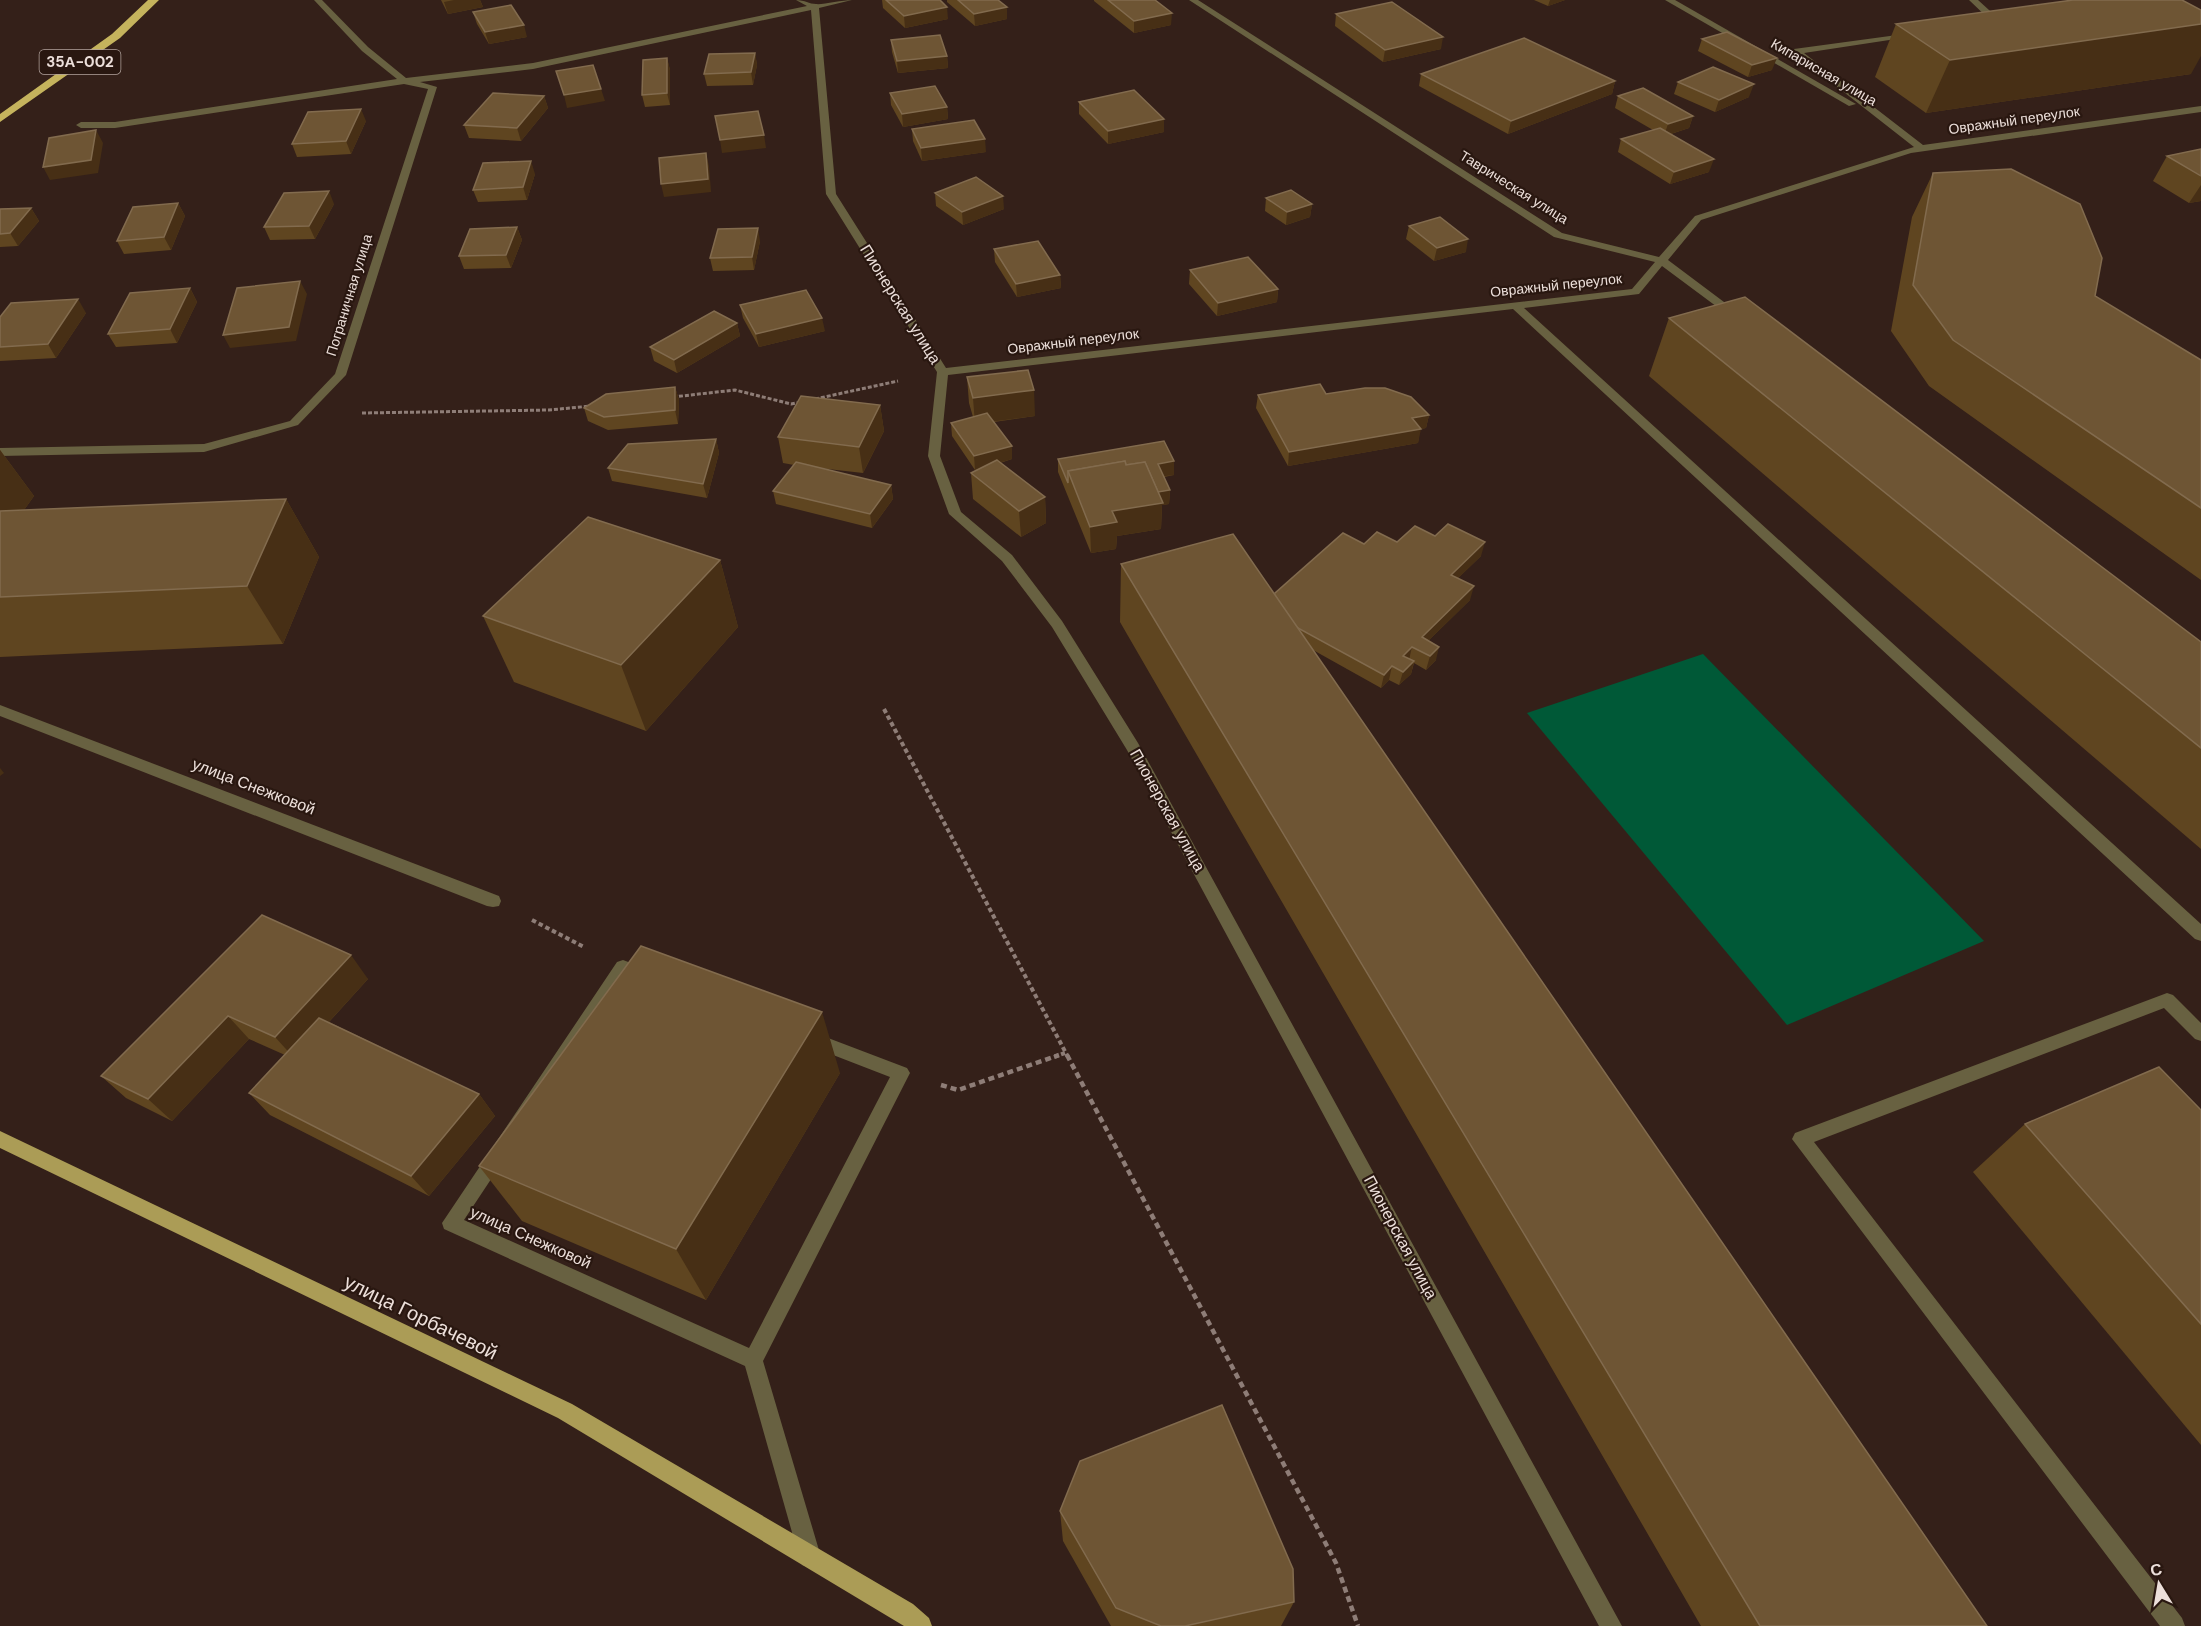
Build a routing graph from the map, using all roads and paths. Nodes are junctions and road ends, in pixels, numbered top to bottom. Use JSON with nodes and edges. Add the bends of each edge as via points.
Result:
{"nodes":[{"id":1,"x":140,"y":0,"type":"edge"},
{"id":2,"x":154,"y":0,"type":"edge"},
{"id":3,"x":318,"y":0,"type":"edge"},
{"id":4,"x":800,"y":0,"type":"edge"},
{"id":5,"x":848,"y":0,"type":"edge"},
{"id":6,"x":1193,"y":0,"type":"edge"},
{"id":7,"x":1669,"y":0,"type":"edge"},
{"id":8,"x":1973,"y":0,"type":"edge"},
{"id":9,"x":815,"y":7,"type":"junction"},
{"id":10,"x":1997,"y":22,"type":"junction"},
{"id":11,"x":2009,"y":22,"type":"edge"},
{"id":12,"x":1985,"y":24,"type":"edge"},
{"id":13,"x":1915,"y":34,"type":"edge"},
{"id":14,"x":404,"y":81,"type":"junction"},
{"id":15,"x":10,"y":98,"type":"dead end"},
{"id":16,"x":2201,"y":109,"type":"edge"},
{"id":17,"x":0,"y":118,"type":"edge"},
{"id":18,"x":81,"y":125,"type":"dead end"},
{"id":19,"x":1901,"y":133,"type":"junction"},
{"id":20,"x":1921,"y":148,"type":"junction"},
{"id":21,"x":1662,"y":261,"type":"junction"},
{"id":22,"x":1514,"y":305,"type":"junction"},
{"id":23,"x":1748,"y":325,"type":"edge"},
{"id":24,"x":943,"y":372,"type":"junction"},
{"id":25,"x":665,"y":398,"type":"edge"},
{"id":26,"x":814,"y":399,"type":"edge"},
{"id":27,"x":803,"y":402,"type":"edge"},
{"id":28,"x":596,"y":405,"type":"edge"},
{"id":29,"x":303,"y":414,"type":"junction"},
{"id":30,"x":0,"y":452,"type":"edge"},
{"id":31,"x":884,"y":709,"type":"dead end"},
{"id":32,"x":0,"y":710,"type":"edge"},
{"id":33,"x":494,"y":901,"type":"joint"},
{"id":34,"x":2201,"y":934,"type":"edge"},
{"id":35,"x":623,"y":967,"type":"junction"},
{"id":36,"x":2201,"y":1034,"type":"edge"},
{"id":37,"x":1065,"y":1053,"type":"junction"},
{"id":38,"x":901,"y":1073,"type":"junction"},
{"id":39,"x":0,"y":1139,"type":"edge"},
{"id":40,"x":753,"y":1360,"type":"junction"},
{"id":41,"x":810,"y":1557,"type":"junction"},
{"id":42,"x":921,"y":1626,"type":"edge"},
{"id":43,"x":1358,"y":1626,"type":"edge"},
{"id":44,"x":1611,"y":1626,"type":"edge"},
{"id":45,"x":2174,"y":1626,"type":"edge"}],
"edges":[{"from":1,"to":15,"type":"highway","number":"35А-002","via":[[98,39]]},
{"from":2,"to":17,"type":"highway","number":"35А-002","via":[[116,36]]},
{"from":3,"to":14,"type":"street","name":"Пограничная улица","via":[[365,49]]},
{"from":4,"to":9,"type":"street"},
{"from":5,"to":9,"type":"street"},
{"from":6,"to":21,"type":"street","name":"Таврическая улица","via":[[1558,235]]},
{"from":7,"to":19,"type":"street","name":"Кипарисная улица"},
{"from":8,"to":10,"type":"street"},
{"from":9,"to":14,"type":"street","via":[[533,66]]},
{"from":9,"to":24,"type":"street","name":"Пионерская улица","via":[[831,194]]},
{"from":10,"to":11,"type":"street"},
{"from":10,"to":12,"type":"street"},
{"from":13,"to":19,"type":"street","via":[[1797,51]]},
{"from":14,"to":18,"type":"street","via":[[115,125]]},
{"from":14,"to":29,"type":"street","name":"Пограничная улица","via":[[433,87],[340,375]]},
{"from":16,"to":20,"type":"street","name":"Овражный переулок"},
{"from":19,"to":20,"type":"street"},
{"from":20,"to":21,"type":"street","name":"Овражный переулок","via":[[1698,218]]},
{"from":21,"to":22,"type":"street","name":"Овражный переулок","via":[[1635,291]]},
{"from":21,"to":23,"type":"street","name":"Таврическая улица"},
{"from":22,"to":24,"type":"street","name":"Овражный переулок"},
{"from":22,"to":34,"type":"street"},
{"from":24,"to":26,"type":"path"},
{"from":24,"to":44,"type":"street","name":"Пионерская улица","via":[[934,456],[955,514],[1007,558],[1057,624],[1133,747]]},
{"from":25,"to":27,"type":"path","via":[[735,390],[791,404]]},
{"from":28,"to":29,"type":"path","via":[[549,410]]},
{"from":29,"to":30,"type":"street","name":"Пограничная улица","via":[[294,423],[204,448]]},
{"from":31,"to":37,"type":"path"},
{"from":32,"to":33,"type":"street","name":"улица Снежковой"},
{"from":33,"to":35,"type":"path"},
{"from":35,"to":38,"type":"street"},
{"from":35,"to":40,"type":"street","name":"улица Снежковой","via":[[451,1223]]},
{"from":36,"to":45,"type":"street","via":[[2167,1000],[1801,1139]]},
{"from":37,"to":38,"type":"path","via":[[958,1090]]},
{"from":37,"to":43,"type":"path","via":[[1336,1563]]},
{"from":38,"to":40,"type":"street"},
{"from":39,"to":41,"type":"main road","name":"улица Горбачевой","via":[[565,1411]]},
{"from":40,"to":41,"type":"street"},
{"from":41,"to":42,"type":"main road","via":[[905,1612]]}]}
